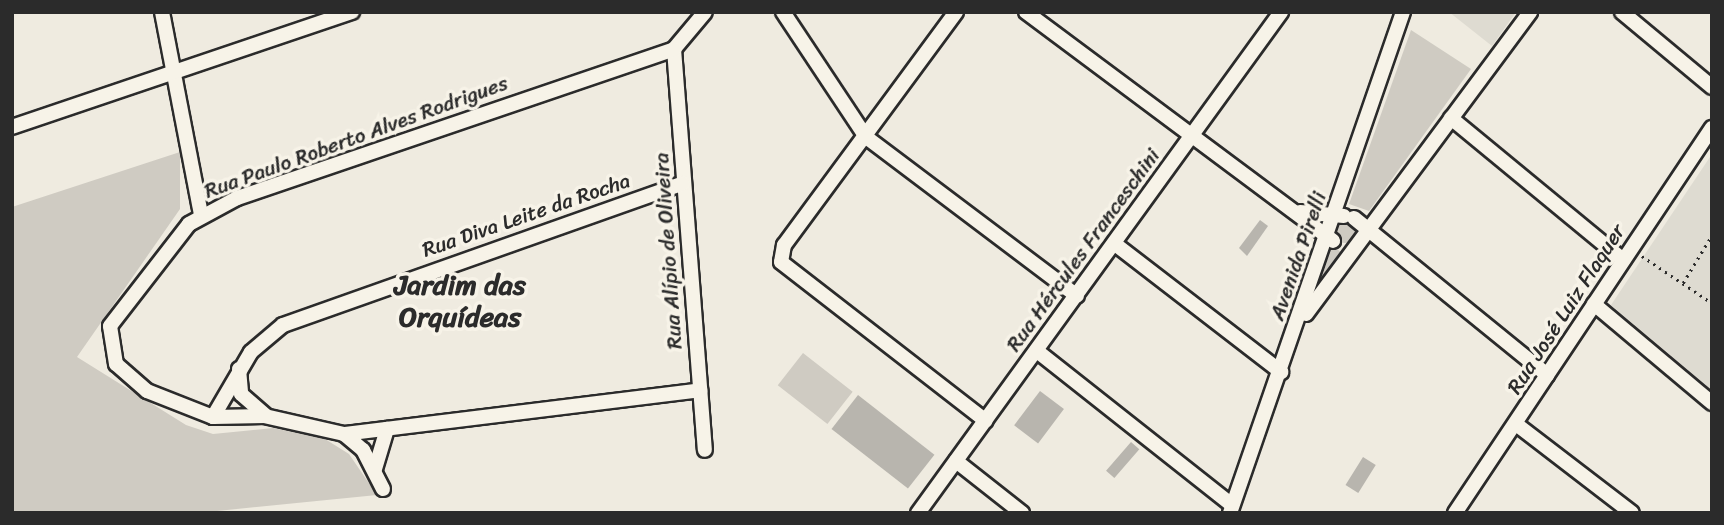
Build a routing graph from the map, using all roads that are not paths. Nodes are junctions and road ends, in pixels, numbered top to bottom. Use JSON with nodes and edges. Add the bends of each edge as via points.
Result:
{"nodes":[{"id":1,"x":162,"y":12,"type":"edge"},
{"id":2,"x":352,"y":12,"type":"edge"},
{"id":3,"x":705,"y":12,"type":"edge"},
{"id":4,"x":782,"y":12,"type":"edge"},
{"id":5,"x":956,"y":12,"type":"edge"},
{"id":6,"x":1026,"y":12,"type":"edge"},
{"id":7,"x":1281,"y":12,"type":"edge"},
{"id":8,"x":1403,"y":12,"type":"edge"},
{"id":9,"x":1530,"y":12,"type":"edge"},
{"id":10,"x":1622,"y":12,"type":"edge"},
{"id":11,"x":674,"y":49,"type":"junction"},
{"id":12,"x":177,"y":71,"type":"junction"},
{"id":13,"x":1712,"y":88,"type":"edge"},
{"id":14,"x":1451,"y":118,"type":"junction"},
{"id":15,"x":12,"y":127,"type":"edge"},
{"id":16,"x":1712,"y":128,"type":"edge"},
{"id":17,"x":1192,"y":133,"type":"junction"},
{"id":18,"x":866,"y":137,"type":"junction"},
{"id":19,"x":684,"y":183,"type":"junction"},
{"id":20,"x":1300,"y":212,"type":"junction"},
{"id":21,"x":201,"y":215,"type":"junction"},
{"id":22,"x":1338,"y":226,"type":"junction"},
{"id":23,"x":1369,"y":226,"type":"junction"},
{"id":24,"x":1358,"y":241,"type":"junction"},
{"id":25,"x":1115,"y":244,"type":"junction"},
{"id":26,"x":1627,"y":254,"type":"junction"},
{"id":27,"x":1077,"y":296,"type":"junction"},
{"id":28,"x":1594,"y":304,"type":"junction"},
{"id":29,"x":1295,"y":330,"type":"junction"},
{"id":30,"x":1037,"y":351,"type":"junction"},
{"id":31,"x":239,"y":369,"type":"junction"},
{"id":32,"x":1281,"y":372,"type":"junction"},
{"id":33,"x":1547,"y":375,"type":"junction"},
{"id":34,"x":700,"y":390,"type":"junction"},
{"id":35,"x":1712,"y":403,"type":"edge"},
{"id":36,"x":265,"y":416,"type":"junction"},
{"id":37,"x":213,"y":417,"type":"junction"},
{"id":38,"x":986,"y":421,"type":"junction"},
{"id":39,"x":1516,"y":424,"type":"junction"},
{"id":40,"x":387,"y":429,"type":"junction"},
{"id":41,"x":344,"y":434,"type":"junction"},
{"id":42,"x":705,"y":450,"type":"dead end"},
{"id":43,"x":956,"y":461,"type":"junction"},
{"id":44,"x":375,"y":469,"type":"junction"},
{"id":45,"x":383,"y":489,"type":"dead end"},
{"id":46,"x":1231,"y":509,"type":"edge"},
{"id":47,"x":918,"y":513,"type":"edge"},
{"id":48,"x":1022,"y":513,"type":"edge"},
{"id":49,"x":1455,"y":513,"type":"edge"},
{"id":50,"x":1632,"y":513,"type":"edge"}],
"edges":[{"from":1,"to":12,"type":"street"},
{"from":2,"to":12,"type":"street"},
{"from":3,"to":11,"type":"street"},
{"from":4,"to":18,"type":"street"},
{"from":5,"to":18,"type":"street"},
{"from":6,"to":17,"type":"street"},
{"from":7,"to":17,"type":"street","name":"Rua Hércules Franceschini"},
{"from":8,"to":22,"type":"street","name":"Avenida Pirelli"},
{"from":9,"to":14,"type":"street"},
{"from":10,"to":13,"type":"street"},
{"from":11,"to":19,"type":"street","name":"Rua Alípio de Oliveira"},
{"from":11,"to":21,"type":"street","name":"Rua Paulo Roberto Alves Rodrigues"},
{"from":12,"to":15,"type":"street"},
{"from":12,"to":21,"type":"street"},
{"from":14,"to":23,"type":"street"},
{"from":14,"to":26,"type":"street"},
{"from":16,"to":26,"type":"street","name":"Rua José Luiz Flaquer"},
{"from":17,"to":20,"type":"street"},
{"from":17,"to":25,"type":"street","name":"Rua Hércules Franceschini"},
{"from":18,"to":27,"type":"street"},
{"from":18,"to":38,"type":"street","via":[[784,245],[786,271]]},
{"from":19,"to":31,"type":"street","name":"Rua Diva Leite da Rocha","via":[[327,306],[283,325]]},
{"from":19,"to":34,"type":"street","name":"Rua Alípio de Oliveira"},
{"from":20,"to":22,"type":"street"},
{"from":20,"to":22,"type":"street"},
{"from":21,"to":37,"type":"street","name":"Rua Paulo Roberto Alves Rodrigues","via":[[147,275],[108,339],[116,364],[147,391]]},
{"from":22,"to":23,"type":"street"},
{"from":22,"to":24,"type":"street"},
{"from":22,"to":24,"type":"street","via":[[1344,247]]},
{"from":22,"to":29,"type":"street","name":"Avenida Pirelli"},
{"from":23,"to":24,"type":"street"},
{"from":23,"to":33,"type":"street"},
{"from":24,"to":29,"type":"street"},
{"from":25,"to":27,"type":"street","name":"Rua Hércules Franceschini"},
{"from":25,"to":32,"type":"street"},
{"from":26,"to":28,"type":"street","name":"Rua José Luiz Flaquer"},
{"from":27,"to":30,"type":"street","name":"Rua Hércules Franceschini"},
{"from":28,"to":33,"type":"street","name":"Rua José Luiz Flaquer"},
{"from":28,"to":35,"type":"street"},
{"from":29,"to":32,"type":"street","name":"Avenida Pirelli"},
{"from":30,"to":38,"type":"street","name":"Rua Hércules Franceschini"},
{"from":30,"to":46,"type":"street"},
{"from":31,"to":36,"type":"street","via":[[241,394]]},
{"from":31,"to":37,"type":"street","name":"Rua Diva Leite da Rocha"},
{"from":32,"to":46,"type":"street","name":"Avenida Pirelli"},
{"from":33,"to":39,"type":"street","name":"Rua José Luiz Flaquer"},
{"from":34,"to":40,"type":"street"},
{"from":34,"to":42,"type":"street","name":"Rua Alípio de Oliveira"},
{"from":36,"to":37,"type":"street"},
{"from":36,"to":41,"type":"street"},
{"from":38,"to":43,"type":"street","name":"Rua Hércules Franceschini"},
{"from":39,"to":49,"type":"street","name":"Rua José Luiz Flaquer"},
{"from":39,"to":50,"type":"street"},
{"from":40,"to":41,"type":"street"},
{"from":40,"to":44,"type":"street"},
{"from":41,"to":44,"type":"street"},
{"from":43,"to":47,"type":"street","name":"Rua Hércules Franceschini"},
{"from":43,"to":48,"type":"street"},
{"from":44,"to":45,"type":"street"}]}
